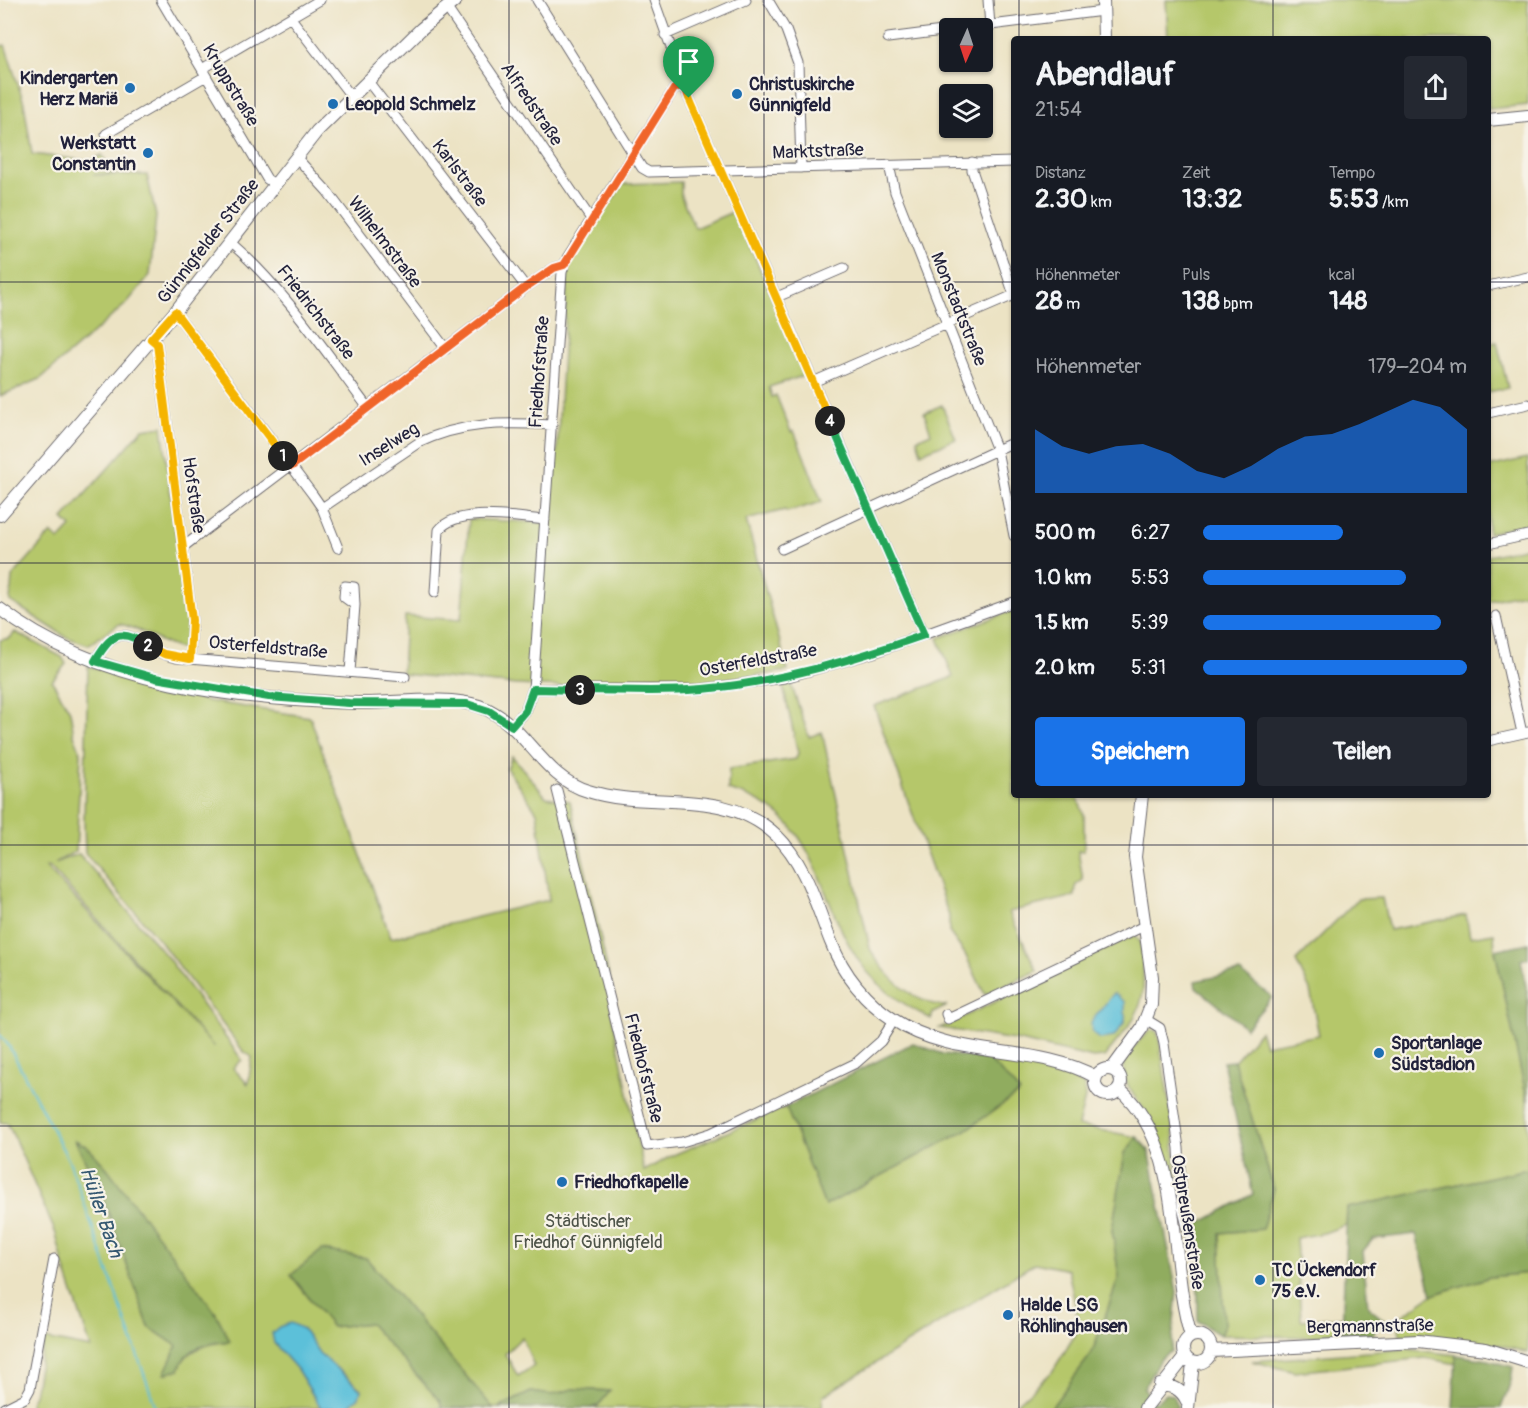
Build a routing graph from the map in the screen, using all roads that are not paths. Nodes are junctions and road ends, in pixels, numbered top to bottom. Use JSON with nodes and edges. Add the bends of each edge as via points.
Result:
{"nodes":[{"id":1,"x":161,"y":0,"type":"edge"},
{"id":2,"x":320,"y":0,"type":"edge"},
{"id":3,"x":537,"y":0,"type":"edge"},
{"id":4,"x":654,"y":0,"type":"edge"},
{"id":5,"x":746,"y":0,"type":"edge"},
{"id":6,"x":768,"y":0,"type":"edge"},
{"id":7,"x":988,"y":0,"type":"edge"},
{"id":8,"x":452,"y":2,"type":"edge"},
{"id":9,"x":1103,"y":6,"type":"edge"},
{"id":10,"x":291,"y":18,"type":"junction"},
{"id":11,"x":989,"y":18,"type":"edge"},
{"id":12,"x":993,"y":25,"type":"edge"},
{"id":13,"x":939,"y":31,"type":"edge"},
{"id":14,"x":666,"y":35,"type":"junction"},
{"id":15,"x":1104,"y":36,"type":"edge"},
{"id":16,"x":888,"y":38,"type":"dead end"},
{"id":17,"x":204,"y":72,"type":"junction"},
{"id":18,"x":367,"y":80,"type":"junction"},
{"id":19,"x":684,"y":84,"type":"junction"},
{"id":20,"x":351,"y":96,"type":"junction"},
{"id":21,"x":1528,"y":116,"type":"edge"},
{"id":22,"x":1491,"y":120,"type":"edge"},
{"id":23,"x":106,"y":134,"type":"dead end"},
{"id":24,"x":632,"y":152,"type":"junction"},
{"id":25,"x":296,"y":157,"type":"junction"},
{"id":26,"x":972,"y":162,"type":"junction"},
{"id":27,"x":1011,"y":162,"type":"edge"},
{"id":28,"x":889,"y":165,"type":"junction"},
{"id":29,"x":801,"y":168,"type":"junction"},
{"id":30,"x":721,"y":171,"type":"junction"},
{"id":31,"x":276,"y":184,"type":"junction"},
{"id":32,"x":591,"y":219,"type":"junction"},
{"id":33,"x":231,"y":243,"type":"junction"},
{"id":34,"x":564,"y":265,"type":"junction"},
{"id":35,"x":844,"y":268,"type":"dead end"},
{"id":36,"x":1528,"y":277,"type":"edge"},
{"id":37,"x":1491,"y":285,"type":"edge"},
{"id":38,"x":1011,"y":286,"type":"edge"},
{"id":39,"x":526,"y":287,"type":"junction"},
{"id":40,"x":1011,"y":296,"type":"edge"},
{"id":41,"x":777,"y":297,"type":"junction"},
{"id":42,"x":175,"y":312,"type":"junction"},
{"id":43,"x":947,"y":324,"type":"junction"},
{"id":44,"x":151,"y":339,"type":"junction"},
{"id":45,"x":446,"y":349,"type":"junction"},
{"id":46,"x":813,"y":382,"type":"junction"},
{"id":47,"x":1528,"y":405,"type":"edge"},
{"id":48,"x":368,"y":408,"type":"junction"},
{"id":49,"x":1491,"y":412,"type":"edge"},
{"id":50,"x":552,"y":425,"type":"junction"},
{"id":51,"x":1011,"y":443,"type":"edge"},
{"id":52,"x":997,"y":450,"type":"junction"},
{"id":53,"x":292,"y":466,"type":"junction"},
{"id":54,"x":322,"y":508,"type":"junction"},
{"id":55,"x":869,"y":509,"type":"junction"},
{"id":56,"x":0,"y":515,"type":"edge"},
{"id":57,"x":545,"y":520,"type":"junction"},
{"id":58,"x":1011,"y":521,"type":"edge"},
{"id":59,"x":1528,"y":535,"type":"edge"},
{"id":60,"x":1491,"y":543,"type":"edge"},
{"id":61,"x":183,"y":547,"type":"junction"},
{"id":62,"x":338,"y":548,"type":"dead end"},
{"id":63,"x":782,"y":549,"type":"dead end"},
{"id":64,"x":435,"y":592,"type":"dead end"},
{"id":65,"x":1011,"y":603,"type":"edge"},
{"id":66,"x":355,"y":605,"type":"dead end"},
{"id":67,"x":0,"y":609,"type":"edge"},
{"id":68,"x":1496,"y":616,"type":"dead end"},
{"id":69,"x":924,"y":635,"type":"junction"},
{"id":70,"x":190,"y":659,"type":"junction"},
{"id":71,"x":95,"y":661,"type":"junction"},
{"id":72,"x":350,"y":672,"type":"junction"},
{"id":73,"x":405,"y":677,"type":"dead end"},
{"id":74,"x":533,"y":689,"type":"junction"},
{"id":75,"x":512,"y":726,"type":"junction"},
{"id":76,"x":1525,"y":733,"type":"edge"},
{"id":77,"x":1491,"y":740,"type":"edge"},
{"id":78,"x":557,"y":790,"type":"dead end"},
{"id":79,"x":1142,"y":798,"type":"edge"},
{"id":80,"x":1144,"y":926,"type":"junction"},
{"id":81,"x":946,"y":1014,"type":"dead end"},
{"id":82,"x":894,"y":1020,"type":"junction"},
{"id":83,"x":1147,"y":1020,"type":"junction"},
{"id":84,"x":1112,"y":1069,"type":"junction"},
{"id":85,"x":1096,"y":1077,"type":"junction"},
{"id":86,"x":1119,"y":1089,"type":"junction"},
{"id":87,"x":1189,"y":1234,"type":"dead end"},
{"id":88,"x":54,"y":1259,"type":"dead end"},
{"id":89,"x":1191,"y":1336,"type":"junction"},
{"id":90,"x":1211,"y":1351,"type":"junction"},
{"id":91,"x":1189,"y":1360,"type":"junction"},
{"id":92,"x":1528,"y":1362,"type":"edge"},
{"id":93,"x":1160,"y":1385,"type":"junction"},
{"id":94,"x":1187,"y":1405,"type":"edge"},
{"id":95,"x":5,"y":1408,"type":"edge"},
{"id":96,"x":1145,"y":1408,"type":"edge"}],
"edges":[{"from":1,"to":17,"type":"street","name":"Kruppstraße"},
{"from":2,"to":10,"type":"street"},
{"from":3,"to":24,"type":"street"},
{"from":4,"to":14,"type":"street"},
{"from":5,"to":14,"type":"street"},
{"from":6,"to":29,"type":"street","via":[[786,30],[798,63]]},
{"from":7,"to":11,"type":"street"},
{"from":8,"to":18,"type":"street","name":"Günnigfelder Straße"},
{"from":8,"to":32,"type":"street","name":"Alfredstraße"},
{"from":9,"to":12,"type":"street"},
{"from":9,"to":15,"type":"street"},
{"from":10,"to":17,"type":"street"},
{"from":10,"to":20,"type":"street"},
{"from":13,"to":16,"type":"street"},
{"from":14,"to":19,"type":"street"},
{"from":17,"to":23,"type":"street"},
{"from":17,"to":31,"type":"street","name":"Kruppstraße","via":[[267,179]]},
{"from":18,"to":20,"type":"street","name":"Günnigfelder Straße"},
{"from":18,"to":39,"type":"street","name":"Karlstraße"},
{"from":19,"to":24,"type":"street","name":"Friedhofstraße","via":[[674,89]]},
{"from":19,"to":30,"type":"street"},
{"from":20,"to":25,"type":"street","name":"Günnigfelder Straße"},
{"from":21,"to":22,"type":"street"},
{"from":24,"to":30,"type":"street","name":"Marktstraße","via":[[649,172]]},
{"from":24,"to":32,"type":"street","name":"Friedhofstraße"},
{"from":25,"to":31,"type":"street","name":"Günnigfelder Straße"},
{"from":25,"to":45,"type":"street","name":"Wilhelmstraße","via":[[327,191]]},
{"from":26,"to":27,"type":"street","name":"Marktstraße"},
{"from":26,"to":28,"type":"street","name":"Marktstraße"},
{"from":26,"to":38,"type":"street"},
{"from":28,"to":29,"type":"street","name":"Marktstraße"},
{"from":28,"to":43,"type":"street","name":"Monstadtstraße","via":[[895,192]]},
{"from":29,"to":30,"type":"street","name":"Marktstraße"},
{"from":30,"to":41,"type":"street"},
{"from":31,"to":33,"type":"street","name":"Günnigfelder Straße"},
{"from":32,"to":34,"type":"street","name":"Friedhofstraße"},
{"from":33,"to":42,"type":"street","name":"Günnigfelder Straße"},
{"from":33,"to":48,"type":"street","name":"Friedrichstraße","via":[[276,287]]},
{"from":34,"to":39,"type":"street"},
{"from":34,"to":50,"type":"street","name":"Friedhofstraße"},
{"from":35,"to":41,"type":"street"},
{"from":36,"to":37,"type":"street"},
{"from":39,"to":45,"type":"street"},
{"from":40,"to":43,"type":"street"},
{"from":41,"to":46,"type":"street"},
{"from":42,"to":44,"type":"street","name":"Günnigfelder Straße"},
{"from":42,"to":53,"type":"street"},
{"from":43,"to":46,"type":"street"},
{"from":43,"to":52,"type":"street","name":"Monstadtstraße"},
{"from":44,"to":56,"type":"street","name":"Günnigfelder Straße"},
{"from":44,"to":61,"type":"street","name":"Hofstraße","via":[[157,344]]},
{"from":45,"to":48,"type":"street"},
{"from":46,"to":55,"type":"street"},
{"from":47,"to":49,"type":"street"},
{"from":48,"to":53,"type":"street"},
{"from":50,"to":54,"type":"street","name":"Inselweg","via":[[476,424],[434,435]]},
{"from":50,"to":57,"type":"street","name":"Friedhofstraße"},
{"from":51,"to":52,"type":"street"},
{"from":52,"to":55,"type":"street"},
{"from":52,"to":58,"type":"street","name":"Monstadtstraße"},
{"from":53,"to":54,"type":"street"},
{"from":53,"to":61,"type":"street"},
{"from":54,"to":62,"type":"street"},
{"from":55,"to":63,"type":"street"},
{"from":55,"to":69,"type":"street"},
{"from":57,"to":64,"type":"street","via":[[468,515],[442,526]]},
{"from":57,"to":74,"type":"street","name":"Friedhofstraße"},
{"from":59,"to":60,"type":"street"},
{"from":61,"to":70,"type":"street","name":"Hofstraße","via":[[192,620]]},
{"from":65,"to":69,"type":"street","name":"Osterfeldstraße"},
{"from":66,"to":72,"type":"street","name":"Osterfeldstraße"},
{"from":67,"to":71,"type":"street","via":[[48,640]]},
{"from":68,"to":76,"type":"street"},
{"from":69,"to":74,"type":"street","name":"Osterfeldstraße","via":[[822,669],[732,686]]},
{"from":70,"to":71,"type":"street","name":"Osterfeldstraße","via":[[164,654],[135,637],[118,634],[106,643]]},
{"from":70,"to":72,"type":"street","name":"Osterfeldstraße"},
{"from":71,"to":75,"type":"street","via":[[155,678],[269,697],[467,704],[489,711]]},
{"from":72,"to":73,"type":"street","name":"Osterfeldstraße"},
{"from":74,"to":75,"type":"street","name":"Friedhofstraße","via":[[525,711]]},
{"from":75,"to":82,"type":"street","via":[[550,770],[580,789],[613,796],[704,802],[744,813],[761,823],[777,836],[800,866],[850,978]]},
{"from":76,"to":77,"type":"street"},
{"from":78,"to":82,"type":"street","name":"Friedhofstraße","via":[[647,1146],[682,1142],[711,1133],[856,1063],[881,1041]]},
{"from":79,"to":80,"type":"street","via":[[1135,857]]},
{"from":80,"to":81,"type":"street","via":[[948,1019]]},
{"from":80,"to":83,"type":"street","via":[[1152,977]]},
{"from":82,"to":85,"type":"street","via":[[938,1039],[1063,1063]]},
{"from":83,"to":84,"type":"street"},
{"from":83,"to":87,"type":"street","name":"Ostpreußenstraße","via":[[1160,1029],[1164,1044],[1179,1148],[1182,1207]]},
{"from":84,"to":85,"type":"street","via":[[1104,1069]]},
{"from":84,"to":86,"type":"street","via":[[1120,1077]]},
{"from":85,"to":86,"type":"street","via":[[1101,1093],[1109,1095]]},
{"from":86,"to":89,"type":"street","name":"Ostpreußenstraße","via":[[1144,1119],[1157,1147]]},
{"from":88,"to":95,"type":"street","via":[[30,1389],[25,1398]]},
{"from":89,"to":90,"type":"street","via":[[1204,1337]]},
{"from":89,"to":91,"type":"street","via":[[1183,1347]]},
{"from":90,"to":91,"type":"street","via":[[1207,1359]]},
{"from":90,"to":92,"type":"street","name":"Bergmannstraße","via":[[1418,1341],[1486,1349]]},
{"from":91,"to":93,"type":"street"},
{"from":91,"to":94,"type":"street"},
{"from":93,"to":94,"type":"street","via":[[1182,1392]]},
{"from":93,"to":96,"type":"street"}]}
